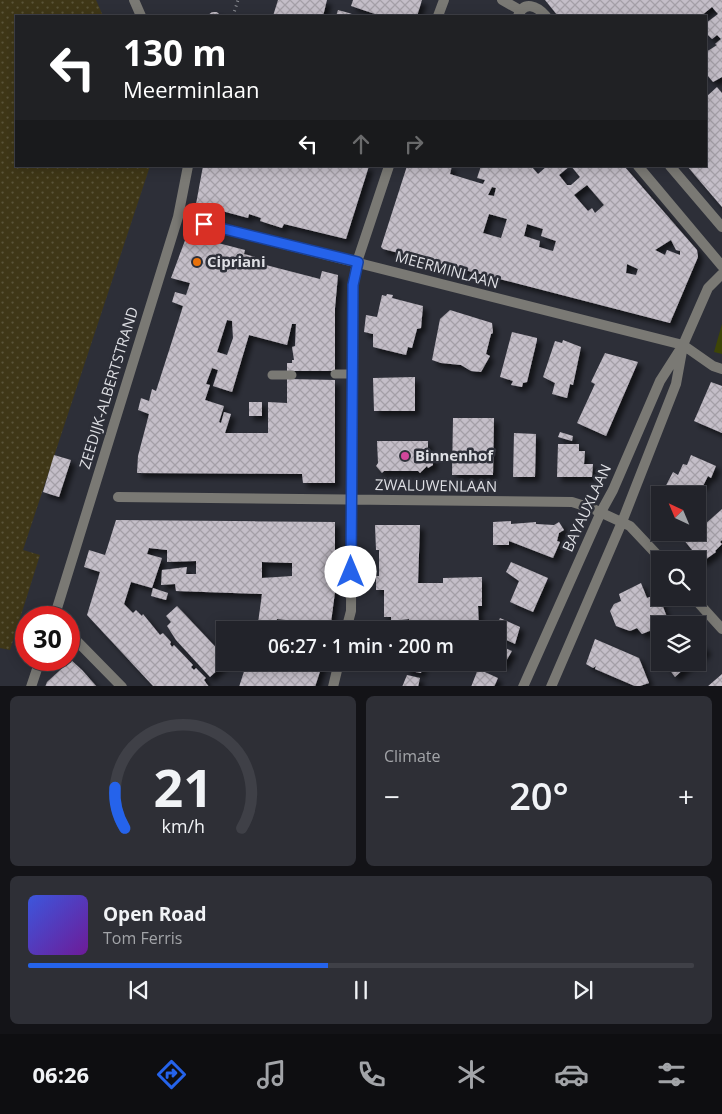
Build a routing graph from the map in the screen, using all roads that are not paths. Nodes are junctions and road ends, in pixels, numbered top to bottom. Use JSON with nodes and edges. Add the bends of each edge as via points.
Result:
{"nodes":[{"id":1,"x":134,"y":0,"type":"edge"},
{"id":2,"x":444,"y":0,"type":"edge"},
{"id":3,"x":502,"y":0,"type":"edge"},
{"id":4,"x":519,"y":13,"type":"edge"},
{"id":5,"x":141,"y":15,"type":"edge"},
{"id":6,"x":438,"y":15,"type":"edge"},
{"id":7,"x":545,"y":15,"type":"edge"},
{"id":8,"x":188,"y":167,"type":"edge"},
{"id":9,"x":389,"y":167,"type":"edge"},
{"id":10,"x":639,"y":167,"type":"edge"},
{"id":11,"x":671,"y":167,"type":"edge"},
{"id":12,"x":204,"y":224,"type":"dead end"},
{"id":13,"x":722,"y":227,"type":"edge"},
{"id":14,"x":358,"y":262,"type":"junction"},
{"id":15,"x":722,"y":266,"type":"edge"},
{"id":16,"x":722,"y":274,"type":"edge"},
{"id":17,"x":683,"y":345,"type":"junction"},
{"id":18,"x":722,"y":369,"type":"edge"},
{"id":19,"x":335,"y":374,"type":"dead end"},
{"id":20,"x":353,"y":374,"type":"junction"},
{"id":21,"x":272,"y":375,"type":"dead end"},
{"id":22,"x":292,"y":375,"type":"dead end"},
{"id":23,"x":118,"y":497,"type":"dead end"},
{"id":24,"x":352,"y":500,"type":"junction"},
{"id":25,"x":601,"y":512,"type":"junction"},
{"id":26,"x":622,"y":522,"type":"junction"},
{"id":27,"x":654,"y":551,"type":"edge"},
{"id":28,"x":58,"y":606,"type":"edge"},
{"id":29,"x":701,"y":606,"type":"edge"},
{"id":30,"x":348,"y":621,"type":"edge"},
{"id":31,"x":722,"y":629,"type":"edge"},
{"id":32,"x":80,"y":644,"type":"edge"},
{"id":33,"x":36,"y":671,"type":"edge"},
{"id":34,"x":337,"y":671,"type":"edge"},
{"id":35,"x":31,"y":686,"type":"edge"},
{"id":36,"x":122,"y":686,"type":"edge"},
{"id":37,"x":333,"y":686,"type":"edge"},
{"id":38,"x":523,"y":686,"type":"edge"},
{"id":39,"x":550,"y":686,"type":"edge"}],
"edges":[{"from":1,"to":5,"type":"street"},
{"from":2,"to":6,"type":"street"},
{"from":3,"to":4,"type":"street"},
{"from":4,"to":7,"type":"street","via":[[531,5]]},
{"from":8,"to":28,"type":"street","name":"ZEEDIJK-ALBERTSTRAND","via":[[178,217]]},
{"from":9,"to":14,"type":"street"},
{"from":10,"to":15,"type":"street"},
{"from":11,"to":13,"type":"street"},
{"from":12,"to":14,"type":"street","name":"MEERMINLAAN"},
{"from":14,"to":17,"type":"street","name":"MEERMINLAAN"},
{"from":14,"to":20,"type":"street","via":[[353,285]]},
{"from":16,"to":17,"type":"street","name":"BAYAUXLAAN","via":[[708,288]]},
{"from":17,"to":18,"type":"street"},
{"from":17,"to":25,"type":"street","name":"BAYAUXLAAN","via":[[660,381]]},
{"from":17,"to":26,"type":"street","name":"BAYAUXLAAN","via":[[676,384]]},
{"from":19,"to":20,"type":"lane"},
{"from":20,"to":24,"type":"street"},
{"from":21,"to":22,"type":"lane"},
{"from":23,"to":24,"type":"street","name":"ZWALUWENLAAN"},
{"from":24,"to":25,"type":"street","name":"ZWALUWENLAAN","via":[[572,502]]},
{"from":24,"to":30,"type":"street"},
{"from":25,"to":26,"type":"street","name":"ZWALUWENLAAN"},
{"from":25,"to":38,"type":"street","name":"BAYAUXLAAN"},
{"from":26,"to":27,"type":"street","name":"ZWALUWENLAAN","via":[[637,532]]},
{"from":26,"to":39,"type":"street","name":"BAYAUXLAAN"},
{"from":29,"to":31,"type":"street"},
{"from":32,"to":36,"type":"street"},
{"from":33,"to":35,"type":"street"},
{"from":34,"to":37,"type":"street"}]}
